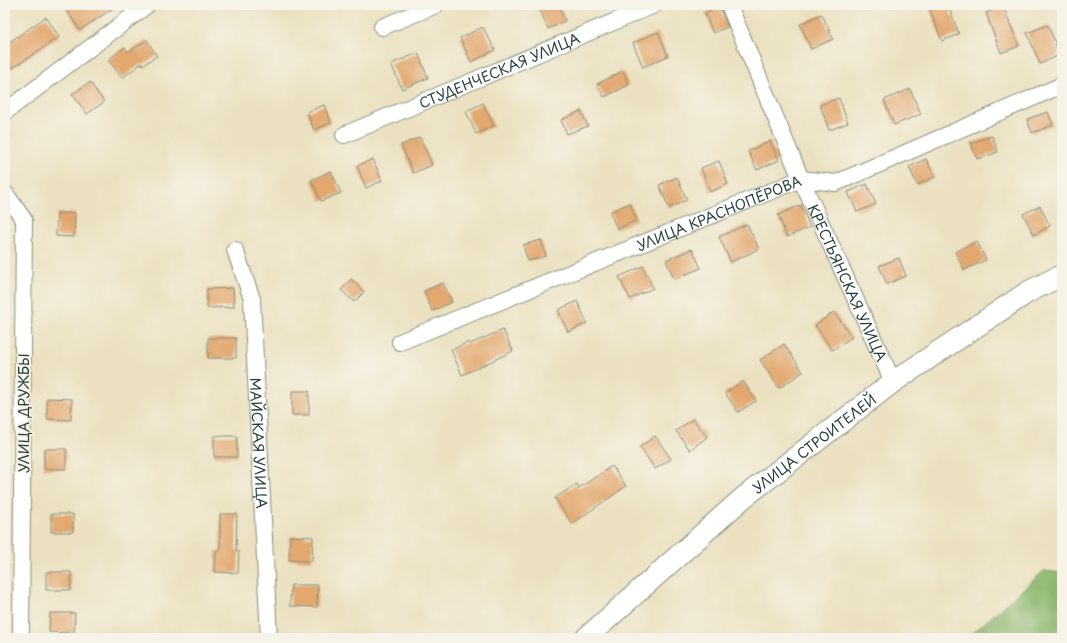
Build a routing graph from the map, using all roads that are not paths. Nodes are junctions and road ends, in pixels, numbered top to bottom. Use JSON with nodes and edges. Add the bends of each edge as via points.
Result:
{"nodes":[{"id":1,"x":147,"y":5,"type":"edge"},
{"id":2,"x":436,"y":5,"type":"edge"},
{"id":3,"x":654,"y":5,"type":"edge"},
{"id":4,"x":729,"y":5,"type":"edge"},
{"id":5,"x":382,"y":26,"type":"dead end"},
{"id":6,"x":1060,"y":86,"type":"dead end"},
{"id":7,"x":5,"y":112,"type":"edge"},
{"id":8,"x":344,"y":135,"type":"dead end"},
{"id":9,"x":801,"y":179,"type":"junction"},
{"id":10,"x":5,"y":193,"type":"edge"},
{"id":11,"x":235,"y":250,"type":"dead end"},
{"id":12,"x":1062,"y":275,"type":"edge"},
{"id":13,"x":400,"y":342,"type":"dead end"},
{"id":14,"x":893,"y":382,"type":"junction"},
{"id":15,"x":21,"y":638,"type":"edge"},
{"id":16,"x":269,"y":638,"type":"edge"},
{"id":17,"x":586,"y":638,"type":"edge"}],
"edges":[{"from":1,"to":7,"type":"street"},
{"from":2,"to":5,"type":"street"},
{"from":3,"to":8,"type":"street","name":"СТУДЕНЧЕСКАЯ УЛИЦА"},
{"from":4,"to":9,"type":"street","name":"КРЕСТЬЯНСКАЯ УЛИЦА"},
{"from":6,"to":9,"type":"street","name":"УЛИЦА КРАСНОПЁРОВА","via":[[836,183]]},
{"from":9,"to":13,"type":"street","name":"УЛИЦА КРАСНОПЁРОВА"},
{"from":9,"to":14,"type":"street","name":"КРЕСТЬЯНСКАЯ УЛИЦА"},
{"from":10,"to":15,"type":"street","name":"УЛИЦА ДРУЖБЫ","via":[[24,220]]},
{"from":11,"to":16,"type":"street","name":"МАЙСКАЯ УЛИЦА","via":[[252,299]]},
{"from":12,"to":14,"type":"street","name":"УЛИЦА СТРОИТЕЛЕЙ","via":[[1028,292]]},
{"from":14,"to":17,"type":"street","name":"УЛИЦА СТРОИТЕЛЕЙ","via":[[743,498]]}]}
